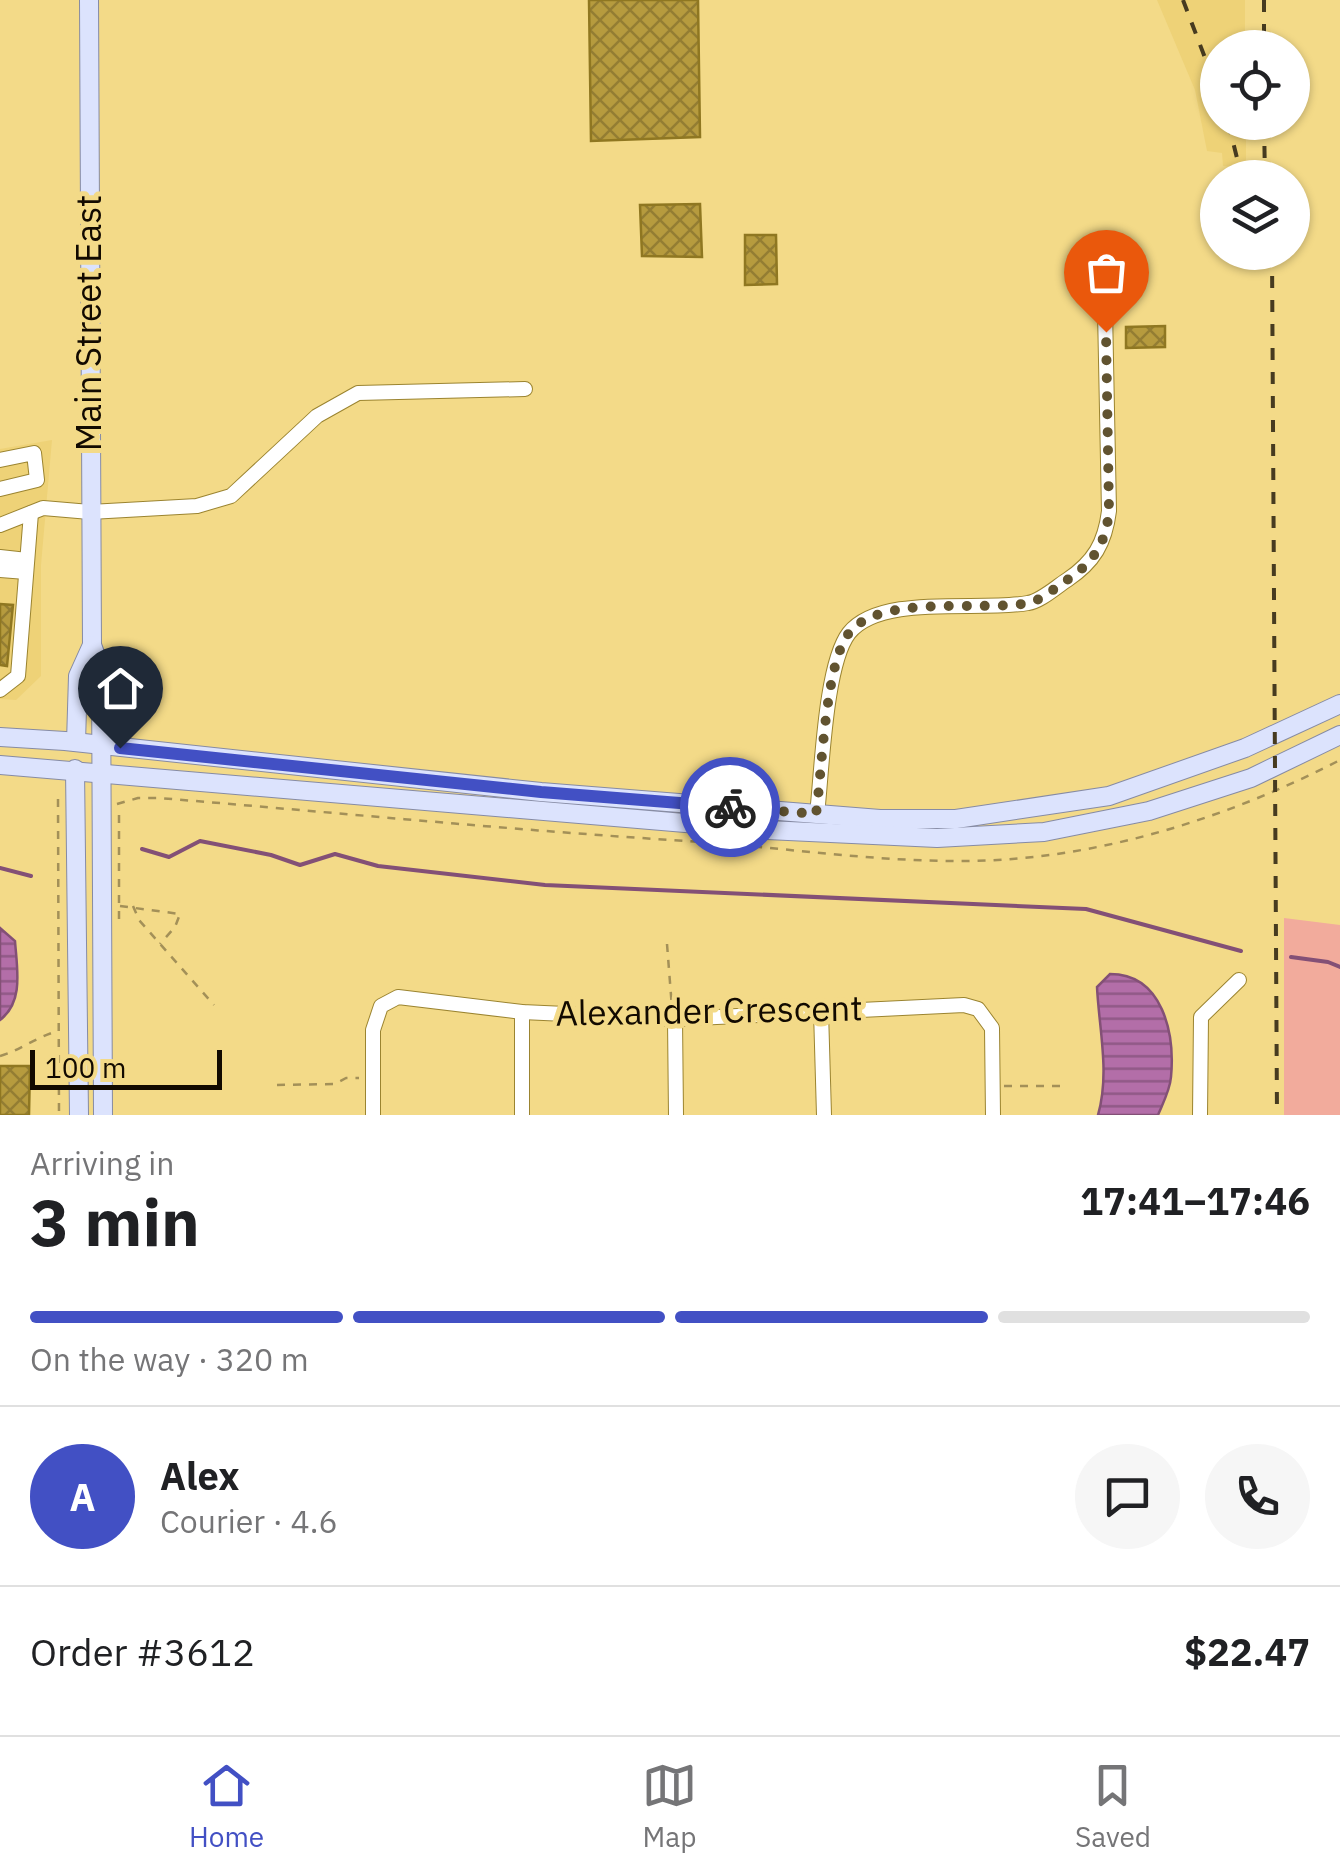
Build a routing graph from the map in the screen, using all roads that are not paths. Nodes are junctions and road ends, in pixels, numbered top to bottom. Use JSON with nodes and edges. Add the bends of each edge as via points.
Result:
{"nodes":[{"id":1,"x":89,"y":0,"type":"edge"},
{"id":2,"x":1104,"y":260,"type":"dead end"},
{"id":3,"x":525,"y":389,"type":"dead end"},
{"id":4,"x":0,"y":460,"type":"edge"},
{"id":5,"x":0,"y":489,"type":"edge"},
{"id":6,"x":90,"y":512,"type":"junction"},
{"id":7,"x":32,"y":513,"type":"junction"},
{"id":8,"x":0,"y":525,"type":"edge"},
{"id":9,"x":0,"y":558,"type":"edge"},
{"id":10,"x":27,"y":566,"type":"junction"},
{"id":11,"x":0,"y":570,"type":"edge"},
{"id":12,"x":92,"y":645,"type":"junction"},
{"id":13,"x":0,"y":690,"type":"edge"},
{"id":14,"x":1340,"y":704,"type":"edge"},
{"id":15,"x":1340,"y":735,"type":"edge"},
{"id":16,"x":0,"y":737,"type":"edge"},
{"id":17,"x":70,"y":742,"type":"junction"},
{"id":18,"x":102,"y":745,"type":"junction"},
{"id":19,"x":0,"y":765,"type":"edge"},
{"id":20,"x":75,"y":769,"type":"junction"},
{"id":21,"x":102,"y":772,"type":"junction"},
{"id":22,"x":816,"y":814,"type":"junction"},
{"id":23,"x":1238,"y":980,"type":"dead end"},
{"id":24,"x":821,"y":1011,"type":"junction"},
{"id":25,"x":522,"y":1012,"type":"junction"},
{"id":26,"x":675,"y":1019,"type":"junction"},
{"id":27,"x":80,"y":1115,"type":"edge"},
{"id":28,"x":103,"y":1115,"type":"edge"},
{"id":29,"x":374,"y":1115,"type":"edge"},
{"id":30,"x":522,"y":1115,"type":"edge"},
{"id":31,"x":676,"y":1115,"type":"edge"},
{"id":32,"x":824,"y":1115,"type":"edge"},
{"id":33,"x":993,"y":1115,"type":"edge"},
{"id":34,"x":1200,"y":1115,"type":"edge"}],
"edges":[{"from":1,"to":6,"type":"main road","name":"Main Street East"},
{"from":2,"to":22,"type":"street","via":[[1106,536],[1088,566],[1031,603],[910,609],[872,616],[850,632],[836,660]]},
{"from":3,"to":6,"type":"street","via":[[358,393],[317,416],[231,496],[197,506]]},
{"from":4,"to":5,"type":"street","via":[[34,453],[37,480]]},
{"from":6,"to":7,"type":"street"},
{"from":6,"to":12,"type":"main road","name":"Main Street East"},
{"from":7,"to":8,"type":"street"},
{"from":7,"to":10,"type":"street"},
{"from":9,"to":10,"type":"street"},
{"from":10,"to":11,"type":"street"},
{"from":10,"to":13,"type":"street","via":[[18,676]]},
{"from":12,"to":17,"type":"main road","name":"Main Street East","via":[[78,676]]},
{"from":12,"to":18,"type":"main road","name":"Main Street East","via":[[101,670]]},
{"from":14,"to":22,"type":"main road","via":[[1246,748],[1109,796],[956,820]]},
{"from":15,"to":21,"type":"main road","via":[[1250,778],[1149,811],[1044,832],[937,838]]},
{"from":16,"to":17,"type":"main road"},
{"from":17,"to":18,"type":"main road"},
{"from":17,"to":20,"type":"street","name":"Main Street East"},
{"from":18,"to":21,"type":"main road","name":"Main Street East"},
{"from":18,"to":22,"type":"main road"},
{"from":19,"to":20,"type":"main road"},
{"from":20,"to":21,"type":"main road"},
{"from":20,"to":27,"type":"main road","name":"Main Street East"},
{"from":21,"to":28,"type":"main road","name":"Main Street East"},
{"from":23,"to":34,"type":"street","via":[[1201,1016]]},
{"from":24,"to":26,"type":"street","name":"Alexander Crescent"},
{"from":24,"to":32,"type":"street"},
{"from":24,"to":33,"type":"street","name":"Alexander Crescent","via":[[978,1009],[992,1028]]},
{"from":25,"to":26,"type":"street","name":"Alexander Crescent"},
{"from":25,"to":29,"type":"street","name":"Alexander Crescent","via":[[398,998],[381,1006],[373,1030]]},
{"from":25,"to":30,"type":"street"},
{"from":26,"to":31,"type":"street"}]}
